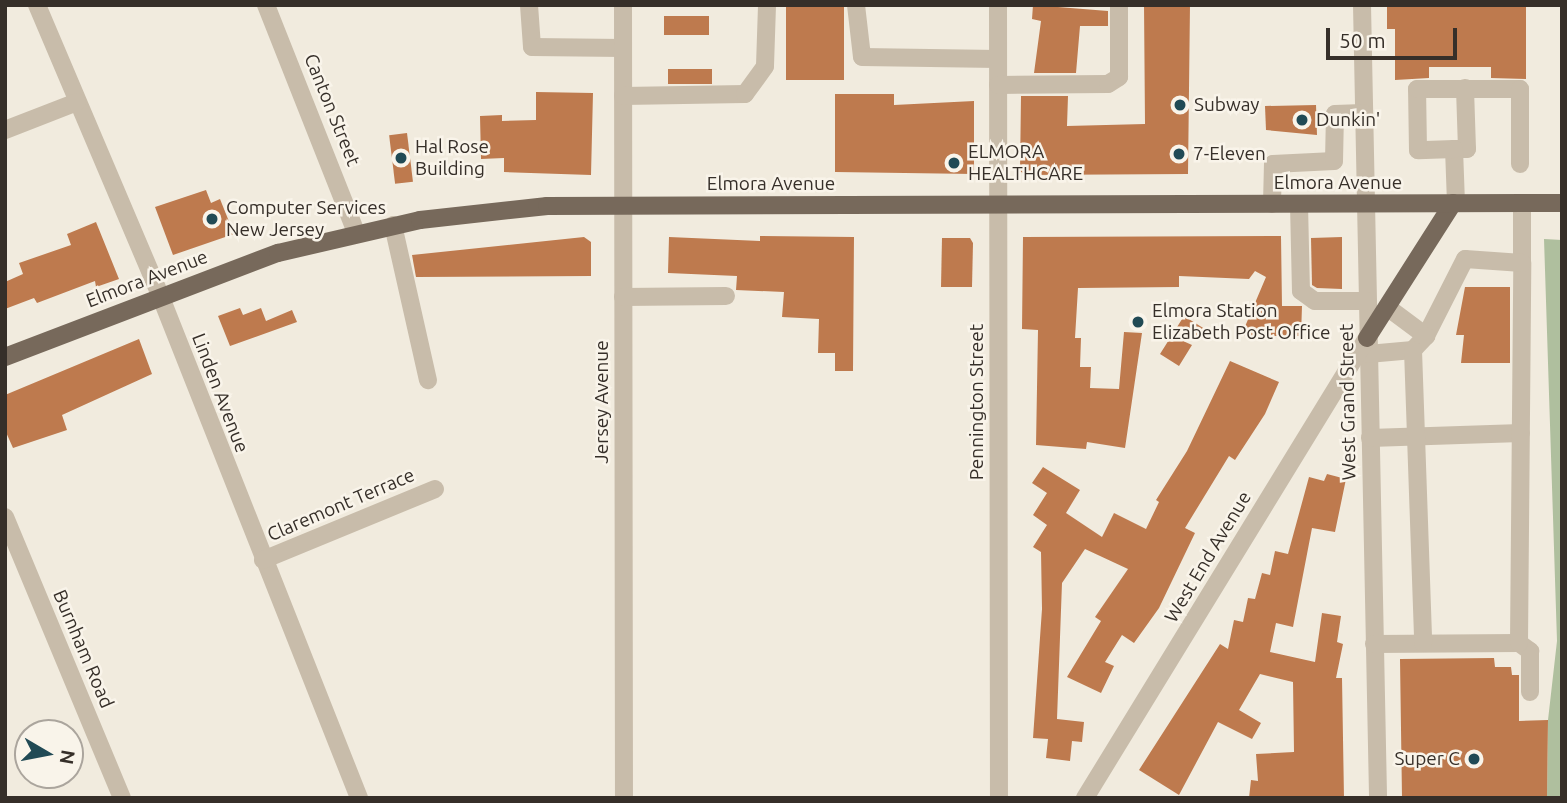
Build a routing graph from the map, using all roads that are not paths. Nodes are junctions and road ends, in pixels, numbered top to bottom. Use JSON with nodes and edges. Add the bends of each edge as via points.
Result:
{"nodes":[{"id":1,"x":37,"y":5,"type":"edge"},
{"id":2,"x":266,"y":5,"type":"edge"},
{"id":3,"x":529,"y":5,"type":"edge"},
{"id":4,"x":623,"y":5,"type":"edge"},
{"id":5,"x":767,"y":5,"type":"edge"},
{"id":6,"x":856,"y":5,"type":"edge"},
{"id":7,"x":998,"y":5,"type":"edge"},
{"id":8,"x":1119,"y":5,"type":"edge"},
{"id":9,"x":1362,"y":5,"type":"edge"},
{"id":10,"x":623,"y":48,"type":"junction"},
{"id":11,"x":998,"y":59,"type":"junction"},
{"id":12,"x":998,"y":85,"type":"junction"},
{"id":13,"x":1465,"y":88,"type":"junction"},
{"id":14,"x":623,"y":96,"type":"junction"},
{"id":15,"x":78,"y":102,"type":"junction"},
{"id":16,"x":1363,"y":113,"type":"junction"},
{"id":17,"x":5,"y":130,"type":"edge"},
{"id":18,"x":1454,"y":149,"type":"junction"},
{"id":19,"x":1364,"y":160,"type":"junction"},
{"id":20,"x":1334,"y":161,"type":"junction"},
{"id":21,"x":1520,"y":164,"type":"dead end"},
{"id":22,"x":1454,"y":203,"type":"junction"},
{"id":23,"x":1522,"y":203,"type":"junction"},
{"id":24,"x":1562,"y":203,"type":"edge"},
{"id":25,"x":1272,"y":204,"type":"junction"},
{"id":26,"x":1299,"y":204,"type":"junction"},
{"id":27,"x":1364,"y":204,"type":"junction"},
{"id":28,"x":998,"y":205,"type":"junction"},
{"id":29,"x":623,"y":206,"type":"junction"},
{"id":30,"x":393,"y":225,"type":"junction"},
{"id":31,"x":356,"y":232,"type":"junction"},
{"id":32,"x":1522,"y":262,"type":"junction"},
{"id":33,"x":160,"y":295,"type":"junction"},
{"id":34,"x":726,"y":296,"type":"dead end"},
{"id":35,"x":623,"y":297,"type":"junction"},
{"id":36,"x":1367,"y":301,"type":"junction"},
{"id":37,"x":1387,"y":307,"type":"junction"},
{"id":38,"x":1426,"y":336,"type":"junction"},
{"id":39,"x":1367,"y":346,"type":"junction"},
{"id":40,"x":1413,"y":350,"type":"junction"},
{"id":41,"x":5,"y":357,"type":"edge"},
{"id":42,"x":428,"y":380,"type":"dead end"},
{"id":43,"x":1521,"y":433,"type":"junction"},
{"id":44,"x":1417,"y":434,"type":"junction"},
{"id":45,"x":1370,"y":438,"type":"junction"},
{"id":46,"x":435,"y":489,"type":"dead end"},
{"id":47,"x":5,"y":517,"type":"edge"},
{"id":48,"x":263,"y":560,"type":"junction"},
{"id":49,"x":1423,"y":643,"type":"junction"},
{"id":50,"x":1519,"y":643,"type":"junction"},
{"id":51,"x":1374,"y":644,"type":"junction"},
{"id":52,"x":1530,"y":692,"type":"dead end"},
{"id":53,"x":354,"y":796,"type":"edge"},
{"id":54,"x":122,"y":798,"type":"edge"},
{"id":55,"x":624,"y":798,"type":"edge"},
{"id":56,"x":999,"y":798,"type":"edge"},
{"id":57,"x":1085,"y":798,"type":"edge"},
{"id":58,"x":1378,"y":798,"type":"edge"}],
"edges":[{"from":1,"to":15,"type":"street","name":"Linden Avenue"},
{"from":2,"to":31,"type":"street","name":"Canton Street"},
{"from":3,"to":10,"type":"street","via":[[532,47]]},
{"from":4,"to":10,"type":"street","name":"Jersey Avenue"},
{"from":5,"to":14,"type":"street","via":[[765,66],[745,94]]},
{"from":6,"to":11,"type":"street","via":[[862,57]]},
{"from":7,"to":11,"type":"street","name":"Pennington Street"},
{"from":8,"to":12,"type":"street","via":[[1119,77],[1108,84]]},
{"from":9,"to":16,"type":"street","name":"West Grand Street"},
{"from":10,"to":14,"type":"street","name":"Jersey Avenue"},
{"from":11,"to":12,"type":"street","name":"Pennington Street"},
{"from":12,"to":28,"type":"street","name":"Pennington Street"},
{"from":13,"to":18,"type":"street","via":[[1466,149]]},
{"from":13,"to":18,"type":"street","via":[[1417,89],[1418,150]]},
{"from":13,"to":21,"type":"street","via":[[1520,89]]},
{"from":14,"to":29,"type":"street","name":"Jersey Avenue"},
{"from":15,"to":17,"type":"street"},
{"from":15,"to":33,"type":"street","name":"Linden Avenue"},
{"from":16,"to":19,"type":"street","name":"West Grand Street"},
{"from":16,"to":20,"type":"street","via":[[1335,114]]},
{"from":18,"to":22,"type":"street"},
{"from":19,"to":20,"type":"street"},
{"from":19,"to":27,"type":"street","name":"West Grand Street"},
{"from":20,"to":25,"type":"street","via":[[1273,164]]},
{"from":22,"to":23,"type":"main road","name":"Elmora Avenue"},
{"from":22,"to":27,"type":"main road","name":"Elmora Avenue"},
{"from":22,"to":37,"type":"main road"},
{"from":23,"to":24,"type":"main road","name":"Elmora Avenue"},
{"from":23,"to":32,"type":"street"},
{"from":25,"to":26,"type":"main road","name":"Elmora Avenue"},
{"from":25,"to":28,"type":"main road","name":"Elmora Avenue"},
{"from":26,"to":27,"type":"main road","name":"Elmora Avenue"},
{"from":26,"to":36,"type":"street","via":[[1301,291],[1315,301]]},
{"from":27,"to":36,"type":"street","name":"West Grand Street"},
{"from":28,"to":29,"type":"main road","name":"Elmora Avenue"},
{"from":28,"to":56,"type":"street","name":"Pennington Street"},
{"from":29,"to":30,"type":"main road","name":"Elmora Avenue","via":[[547,206]]},
{"from":29,"to":35,"type":"street","name":"Jersey Avenue"},
{"from":30,"to":31,"type":"main road","name":"Elmora Avenue"},
{"from":30,"to":42,"type":"street"},
{"from":31,"to":33,"type":"main road","name":"Elmora Avenue","via":[[278,253]]},
{"from":32,"to":38,"type":"street","via":[[1465,260]]},
{"from":32,"to":43,"type":"street"},
{"from":33,"to":41,"type":"main road","name":"Elmora Avenue"},
{"from":33,"to":48,"type":"street","name":"Linden Avenue"},
{"from":34,"to":35,"type":"street"},
{"from":35,"to":55,"type":"street","name":"Jersey Avenue"},
{"from":36,"to":39,"type":"street","name":"West Grand Street"},
{"from":37,"to":38,"type":"street"},
{"from":37,"to":39,"type":"main road"},
{"from":38,"to":40,"type":"street"},
{"from":39,"to":40,"type":"street"},
{"from":39,"to":45,"type":"street","name":"West Grand Street"},
{"from":39,"to":57,"type":"street","name":"West End Avenue"},
{"from":40,"to":44,"type":"street"},
{"from":43,"to":44,"type":"street"},
{"from":43,"to":50,"type":"street"},
{"from":44,"to":45,"type":"street"},
{"from":44,"to":49,"type":"street"},
{"from":45,"to":51,"type":"street","name":"West Grand Street"},
{"from":46,"to":48,"type":"street","name":"Claremont Terrace"},
{"from":47,"to":54,"type":"street","name":"Burnham Road"},
{"from":48,"to":53,"type":"street","name":"Linden Avenue"},
{"from":49,"to":50,"type":"street"},
{"from":49,"to":51,"type":"street"},
{"from":50,"to":52,"type":"street","via":[[1530,651]]},
{"from":51,"to":58,"type":"street","name":"West Grand Street"}]}
